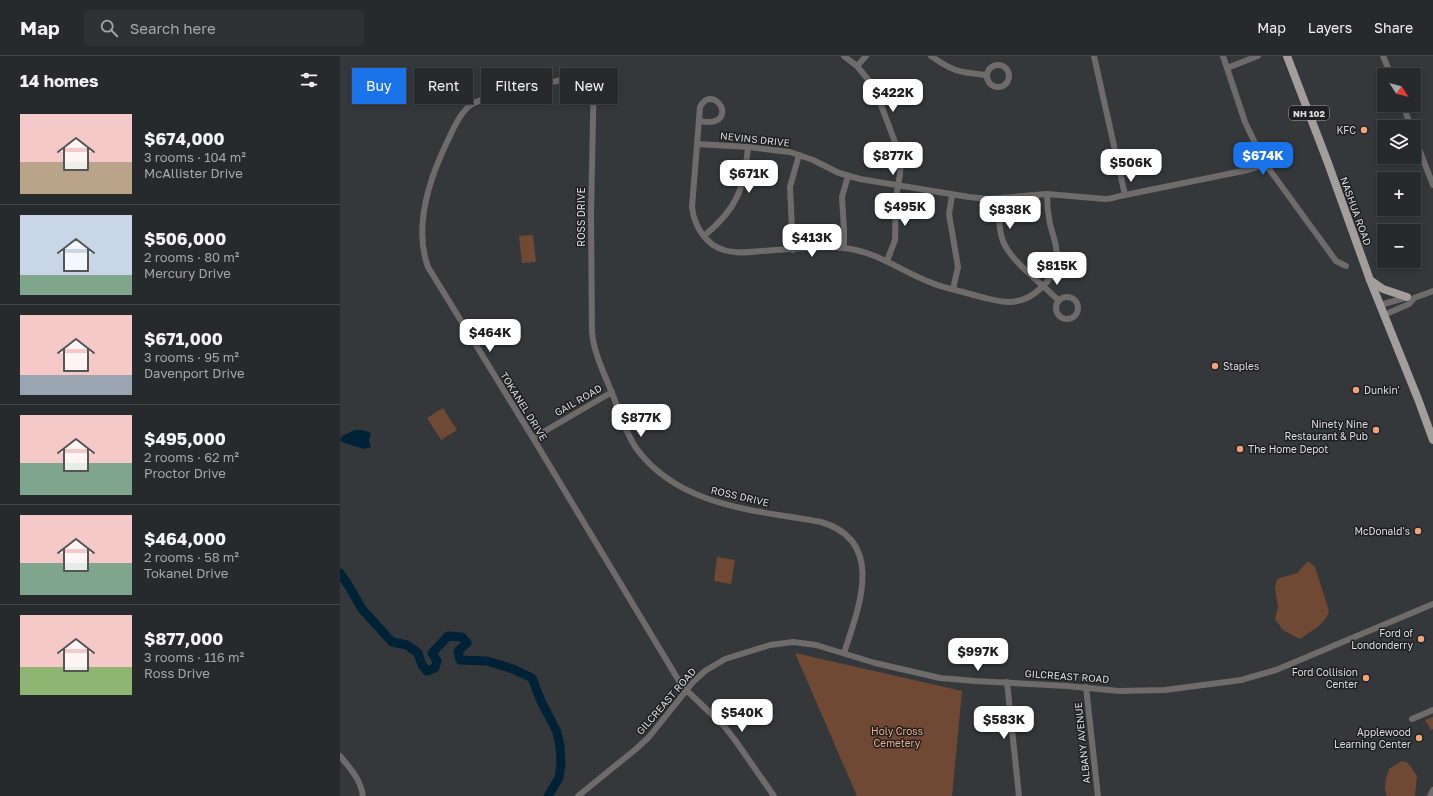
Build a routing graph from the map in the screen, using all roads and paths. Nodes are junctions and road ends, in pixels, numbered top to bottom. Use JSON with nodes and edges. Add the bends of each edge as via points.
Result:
{"nodes":[{"id":1,"x":844,"y":56,"type":"edge"},
{"id":2,"x":866,"y":56,"type":"edge"},
{"id":3,"x":931,"y":56,"type":"edge"},
{"id":4,"x":1094,"y":56,"type":"edge"},
{"id":5,"x":1223,"y":56,"type":"edge"},
{"id":6,"x":1258,"y":56,"type":"edge"},
{"id":7,"x":1287,"y":56,"type":"edge"},
{"id":8,"x":1383,"y":56,"type":"edge"},
{"id":9,"x":857,"y":66,"type":"junction"},
{"id":10,"x":1227,"y":68,"type":"junction"},
{"id":11,"x":1388,"y":68,"type":"edge"},
{"id":12,"x":986,"y":75,"type":"dead end"},
{"id":13,"x":560,"y":80,"type":"edge"},
{"id":14,"x":593,"y":104,"type":"edge"},
{"id":15,"x":699,"y":121,"type":"junction"},
{"id":16,"x":697,"y":144,"type":"junction"},
{"id":17,"x":748,"y":147,"type":"junction"},
{"id":18,"x":798,"y":154,"type":"junction"},
{"id":19,"x":1421,"y":154,"type":"edge"},
{"id":20,"x":1264,"y":162,"type":"junction"},
{"id":21,"x":848,"y":176,"type":"junction"},
{"id":22,"x":898,"y":186,"type":"junction"},
{"id":23,"x":1433,"y":186,"type":"edge"},
{"id":24,"x":1047,"y":194,"type":"junction"},
{"id":25,"x":952,"y":195,"type":"junction"},
{"id":26,"x":1125,"y":195,"type":"junction"},
{"id":27,"x":998,"y":198,"type":"junction"},
{"id":28,"x":704,"y":236,"type":"junction"},
{"id":29,"x":844,"y":248,"type":"junction"},
{"id":30,"x":793,"y":250,"type":"junction"},
{"id":31,"x":887,"y":261,"type":"junction"},
{"id":32,"x":1346,"y":266,"type":"dead end"},
{"id":33,"x":1370,"y":280,"type":"junction"},
{"id":34,"x":1044,"y":286,"type":"junction"},
{"id":35,"x":953,"y":289,"type":"junction"},
{"id":36,"x":1433,"y":291,"type":"edge"},
{"id":37,"x":1410,"y":298,"type":"junction"},
{"id":38,"x":1058,"y":300,"type":"dead end"},
{"id":39,"x":1380,"y":305,"type":"junction"},
{"id":40,"x":1384,"y":315,"type":"junction"},
{"id":41,"x":612,"y":392,"type":"junction"},
{"id":42,"x":533,"y":438,"type":"junction"},
{"id":43,"x":1433,"y":440,"type":"edge"},
{"id":44,"x":1433,"y":604,"type":"edge"},
{"id":45,"x":844,"y":653,"type":"junction"},
{"id":46,"x":1007,"y":682,"type":"junction"},
{"id":47,"x":1086,"y":687,"type":"junction"},
{"id":48,"x":686,"y":690,"type":"junction"},
{"id":49,"x":1433,"y":710,"type":"edge"},
{"id":50,"x":1412,"y":719,"type":"dead end"},
{"id":51,"x":340,"y":756,"type":"edge"},
{"id":52,"x":1433,"y":790,"type":"edge"},
{"id":53,"x":363,"y":796,"type":"edge"},
{"id":54,"x":578,"y":796,"type":"edge"},
{"id":55,"x":774,"y":796,"type":"edge"},
{"id":56,"x":1019,"y":796,"type":"edge"},
{"id":57,"x":1098,"y":796,"type":"edge"},
{"id":58,"x":1430,"y":796,"type":"edge"}],
"edges":[{"from":1,"to":9,"type":"street"},
{"from":2,"to":9,"type":"street"},
{"from":3,"to":12,"type":"street","via":[[946,67],[959,72]]},
{"from":4,"to":26,"type":"street"},
{"from":5,"to":10,"type":"street"},
{"from":6,"to":10,"type":"street"},
{"from":7,"to":33,"type":"main road","name":"NASHUA ROAD","number":"NH 102"},
{"from":8,"to":11,"type":"street"},
{"from":9,"to":22,"type":"street","via":[[872,86],[899,152],[902,163]]},
{"from":10,"to":20,"type":"street","via":[[1245,122]]},
{"from":13,"to":42,"type":"street","name":"TOKANEL DRIVE","via":[[478,101],[468,107],[454,126],[436,163],[427,197],[422,232],[422,244],[428,267]]},
{"from":14,"to":41,"type":"street","name":"ROSS DRIVE","via":[[590,214],[591,325],[594,344]]},
{"from":15,"to":15,"type":"street","via":[[711,122],[718,119],[722,111],[720,104],[711,99],[704,101],[700,107]]},
{"from":15,"to":16,"type":"street"},
{"from":16,"to":17,"type":"street","name":"NEVINS DRIVE"},
{"from":16,"to":28,"type":"street","via":[[692,207],[694,220]]},
{"from":17,"to":18,"type":"street","name":"NEVINS DRIVE"},
{"from":17,"to":28,"type":"street","via":[[745,177],[740,191],[732,206]]},
{"from":18,"to":21,"type":"street","name":"NEVINS DRIVE"},
{"from":18,"to":30,"type":"street","via":[[790,187]]},
{"from":19,"to":23,"type":"street"},
{"from":20,"to":26,"type":"street","name":"NEVINS DRIVE","via":[[1248,170]]},
{"from":20,"to":32,"type":"street","via":[[1336,261]]},
{"from":21,"to":22,"type":"street","name":"NEVINS DRIVE"},
{"from":21,"to":29,"type":"street","via":[[842,197]]},
{"from":22,"to":25,"type":"street","name":"NEVINS DRIVE"},
{"from":22,"to":31,"type":"street","via":[[896,240]]},
{"from":24,"to":26,"type":"street","name":"NEVINS DRIVE","via":[[1105,200]]},
{"from":24,"to":27,"type":"street","name":"NEVINS DRIVE"},
{"from":24,"to":34,"type":"street","via":[[1057,260]]},
{"from":25,"to":27,"type":"street","name":"NEVINS DRIVE"},
{"from":25,"to":35,"type":"street","via":[[949,214],[958,267]]},
{"from":27,"to":34,"type":"street","via":[[1001,237],[1007,250]]},
{"from":28,"to":30,"type":"street","via":[[713,245],[733,252]]},
{"from":29,"to":30,"type":"street"},
{"from":29,"to":31,"type":"street"},
{"from":31,"to":35,"type":"street","via":[[932,283]]},
{"from":33,"to":37,"type":"main road","via":[[1383,289]]},
{"from":33,"to":39,"type":"main road","name":"NASHUA ROAD","number":"NH 102"},
{"from":34,"to":35,"type":"street","via":[[1032,296],[1010,302]]},
{"from":34,"to":38,"type":"street"},
{"from":36,"to":37,"type":"street"},
{"from":37,"to":39,"type":"street"},
{"from":37,"to":40,"type":"street","via":[[1409,304]]},
{"from":39,"to":40,"type":"main road","name":"NASHUA ROAD","number":"NH 102"},
{"from":40,"to":43,"type":"main road","name":"NASHUA ROAD","number":"NH 102"},
{"from":41,"to":42,"type":"street","name":"GAIL ROAD"},
{"from":41,"to":45,"type":"street","name":"ROSS DRIVE","via":[[636,447],[660,473],[679,486],[712,501],[734,507],[832,525],[852,540],[861,561],[862,585],[859,608]]},
{"from":42,"to":48,"type":"street","name":"TOKANEL DRIVE"},
{"from":44,"to":47,"type":"street","name":"GILCREAST ROAD","via":[[1253,678],[1166,690]]},
{"from":45,"to":46,"type":"street","name":"GILCREAST ROAD","via":[[929,676]]},
{"from":45,"to":48,"type":"street","name":"GILCREAST ROAD","via":[[805,643],[770,645],[714,664]]},
{"from":46,"to":47,"type":"street","name":"GILCREAST ROAD"},
{"from":46,"to":56,"type":"street"},
{"from":47,"to":57,"type":"street","name":"ALBANY AVENUE"},
{"from":48,"to":54,"type":"street","name":"GILCREAST ROAD","via":[[645,741]]},
{"from":48,"to":55,"type":"street","name":"TOKANEL DRIVE","via":[[724,726]]},
{"from":49,"to":50,"type":"street"},
{"from":51,"to":53,"type":"street","via":[[358,781]]},
{"from":52,"to":58,"type":"street"}]}
